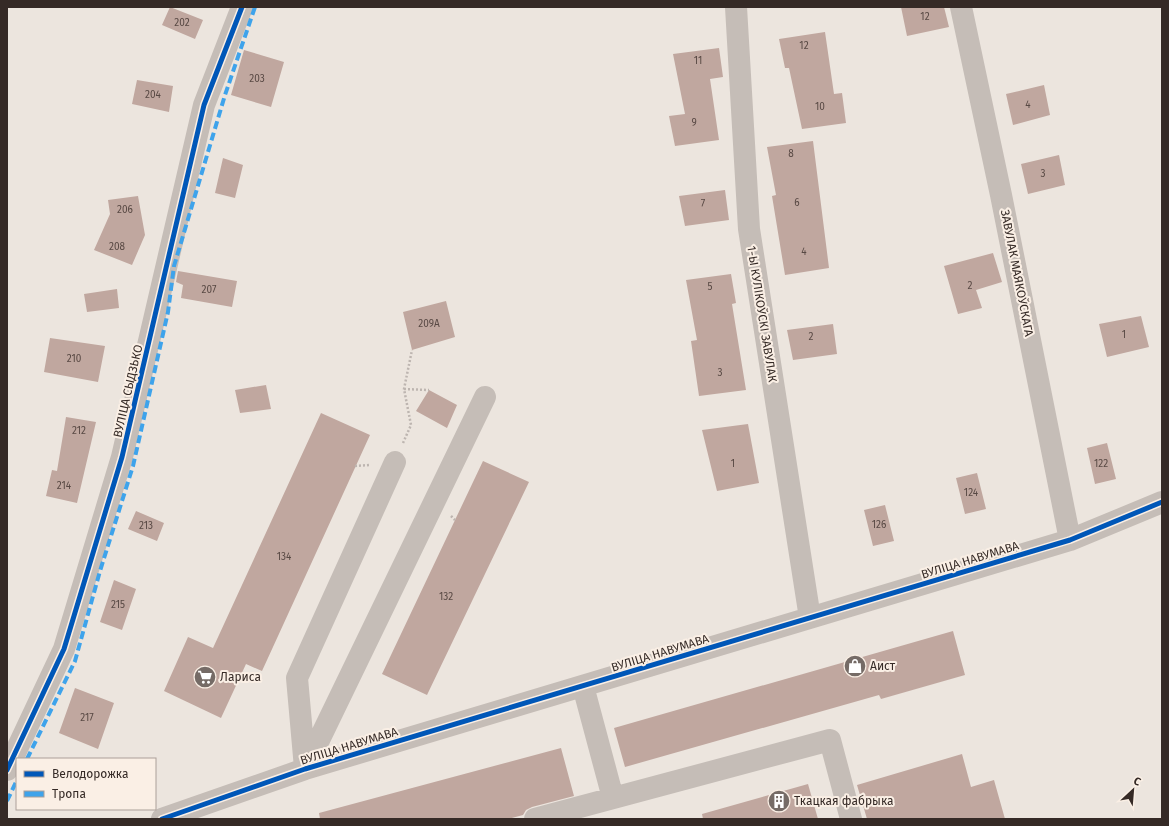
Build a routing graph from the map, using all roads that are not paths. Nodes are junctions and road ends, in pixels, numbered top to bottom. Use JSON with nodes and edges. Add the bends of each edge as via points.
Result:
{"nodes":[{"id":1,"x":242,"y":7,"type":"edge"},
{"id":2,"x":736,"y":7,"type":"edge"},
{"id":3,"x":961,"y":7,"type":"edge"},
{"id":4,"x":485,"y":397,"type":"dead end"},
{"id":5,"x":395,"y":462,"type":"road end"},
{"id":6,"x":1162,"y":502,"type":"edge"},
{"id":7,"x":1070,"y":540,"type":"junction"},
{"id":8,"x":810,"y":618,"type":"junction"},
{"id":9,"x":583,"y":686,"type":"junction"},
{"id":10,"x":305,"y":769,"type":"junction"},
{"id":11,"x":7,"y":770,"type":"edge"},
{"id":12,"x":613,"y":798,"type":"junction"},
{"id":13,"x":162,"y":819,"type":"edge"},
{"id":14,"x":535,"y":819,"type":"edge"},
{"id":15,"x":851,"y":819,"type":"edge"}],
"edges":[{"from":1,"to":11,"type":"street","name":"ВУЛІЦА СЫДЗЬКО","via":[[204,105],[122,457],[64,649]]},
{"from":2,"to":8,"type":"street","name":"1-Ы КУЛІКОЎСКІ ЗАВУЛАК","via":[[748,229]]},
{"from":3,"to":7,"type":"street","name":"ЗАВУЛАК МАЯКОЎСКАГА"},
{"from":4,"to":10,"type":"street"},
{"from":5,"to":10,"type":"street","via":[[297,678]]},
{"from":6,"to":7,"type":"street","name":"ВУЛІЦА НАВУМАВА"},
{"from":7,"to":8,"type":"street","name":"ВУЛІЦА НАВУМАВА"},
{"from":8,"to":9,"type":"street","name":"ВУЛІЦА НАВУМАВА"},
{"from":9,"to":10,"type":"street","name":"ВУЛІЦА НАВУМАВА"},
{"from":9,"to":12,"type":"street"},
{"from":10,"to":13,"type":"street","name":"ВУЛІЦА НАВУМАВА"},
{"from":12,"to":14,"type":"street"},
{"from":12,"to":15,"type":"street","via":[[830,740]]}]}
